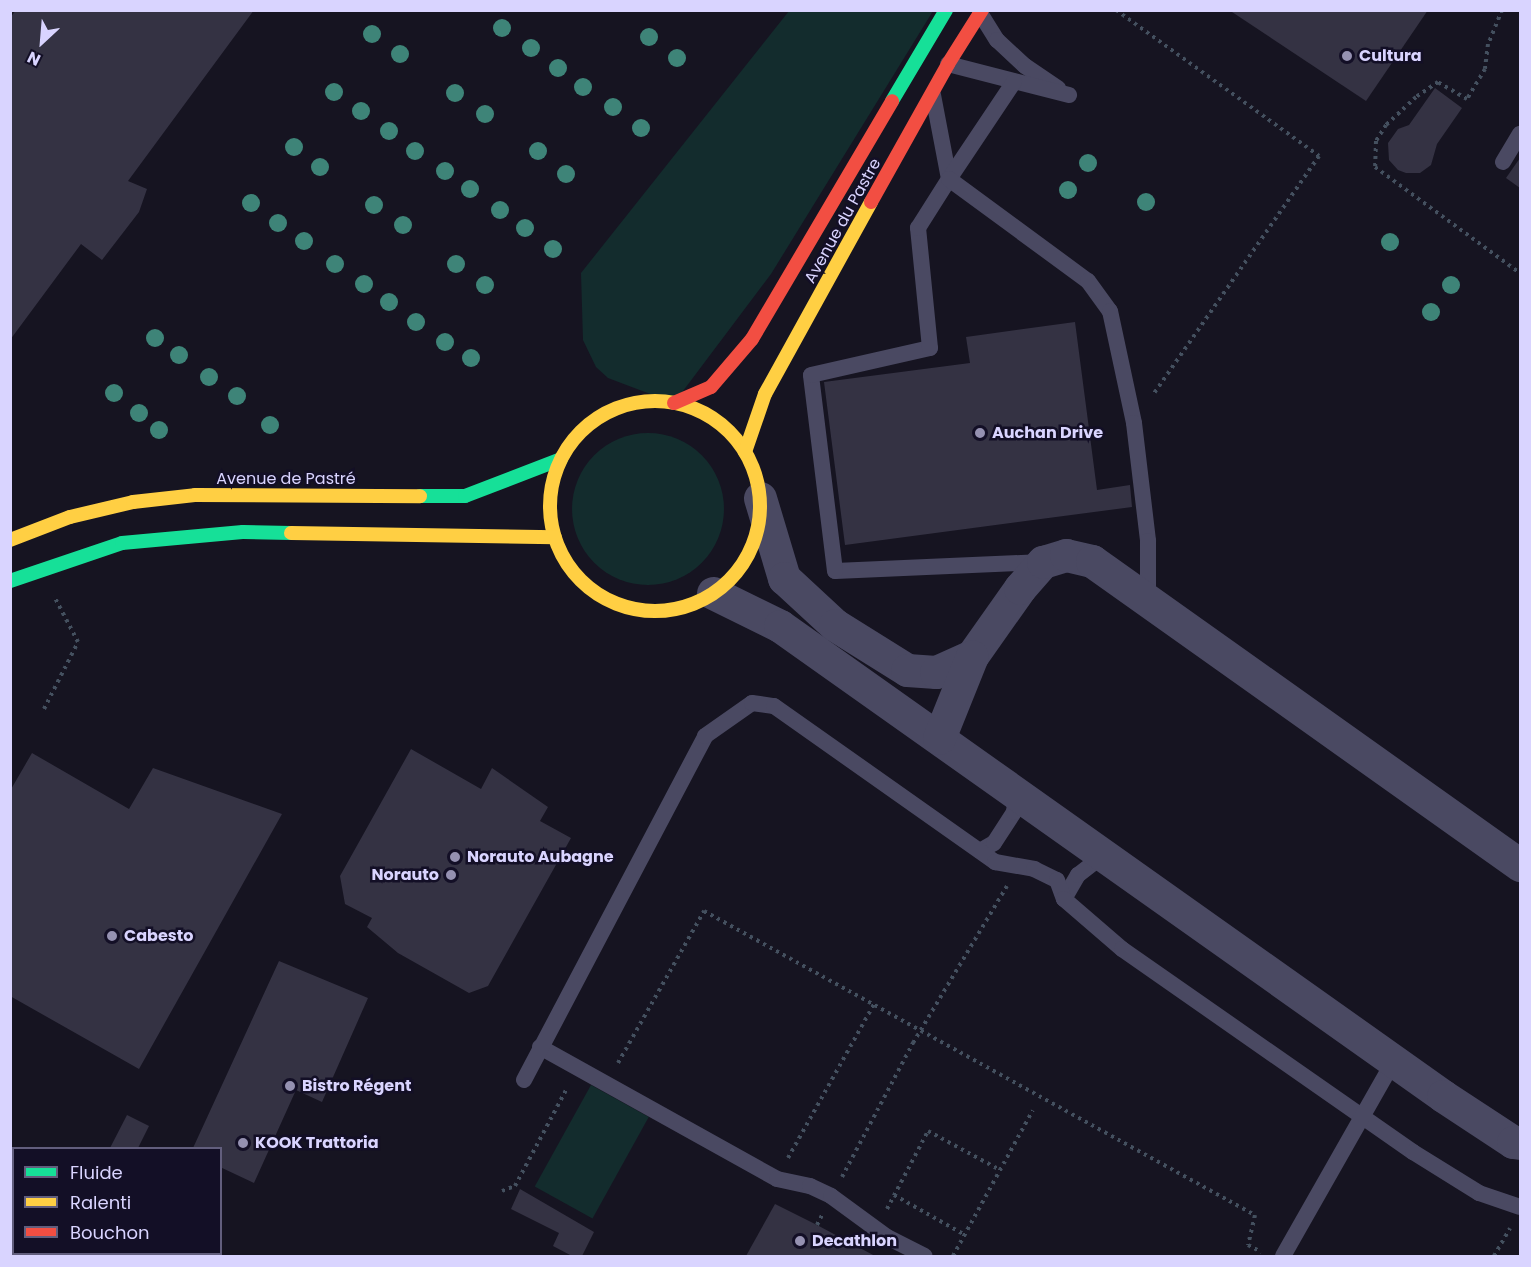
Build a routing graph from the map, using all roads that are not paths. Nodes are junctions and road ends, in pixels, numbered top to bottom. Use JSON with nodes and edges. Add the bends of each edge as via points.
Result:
{"nodes":[{"id":1,"x":946,"y":10,"type":"edge"},
{"id":2,"x":981,"y":12,"type":"edge"},
{"id":3,"x":948,"y":64,"type":"junction"},
{"id":4,"x":1014,"y":82,"type":"junction"},
{"id":5,"x":933,"y":93,"type":"junction"},
{"id":6,"x":1521,"y":134,"type":"edge"},
{"id":7,"x":1503,"y":162,"type":"dead end"},
{"id":8,"x":950,"y":179,"type":"junction"},
{"id":9,"x":674,"y":403,"type":"junction"},
{"id":10,"x":745,"y":452,"type":"junction"},
{"id":11,"x":561,"y":459,"type":"junction"},
{"id":12,"x":760,"y":498,"type":"junction"},
{"id":13,"x":555,"y":537,"type":"junction"},
{"id":14,"x":10,"y":540,"type":"edge"},
{"id":15,"x":1043,"y":562,"type":"junction"},
{"id":16,"x":10,"y":581,"type":"edge"},
{"id":17,"x":713,"y":594,"type":"junction"},
{"id":18,"x":1148,"y":601,"type":"junction"},
{"id":19,"x":972,"y":656,"type":"junction"},
{"id":20,"x":939,"y":738,"type":"junction"},
{"id":21,"x":1016,"y":793,"type":"junction"},
{"id":22,"x":980,"y":852,"type":"junction"},
{"id":23,"x":1104,"y":855,"type":"junction"},
{"id":24,"x":1521,"y":865,"type":"edge"},
{"id":25,"x":1064,"y":899,"type":"junction"},
{"id":26,"x":540,"y":1047,"type":"junction"},
{"id":27,"x":1394,"y":1061,"type":"junction"},
{"id":28,"x":524,"y":1080,"type":"dead end"},
{"id":29,"x":1362,"y":1117,"type":"junction"},
{"id":30,"x":1521,"y":1143,"type":"edge"},
{"id":31,"x":1518,"y":1212,"type":"edge"},
{"id":32,"x":925,"y":1257,"type":"edge"},
{"id":33,"x":1283,"y":1257,"type":"edge"}],
"edges":[{"from":1,"to":9,"type":"street","name":"Avenue du Pastre","via":[[752,339],[711,387]]},
{"from":2,"to":3,"type":"street","name":"Avenue du Pastre"},
{"from":2,"to":4,"type":"lane","via":[[997,40],[1025,66],[1069,94]]},
{"from":3,"to":4,"type":"lane"},
{"from":3,"to":5,"type":"street","name":"Avenue du Pastre"},
{"from":4,"to":8,"type":"lane"},
{"from":5,"to":8,"type":"lane"},
{"from":5,"to":10,"type":"street","name":"Avenue du Pastre","via":[[765,394]]},
{"from":6,"to":7,"type":"lane"},
{"from":8,"to":15,"type":"lane","via":[[918,228],[930,348],[811,375],[835,571]]},
{"from":8,"to":18,"type":"lane","via":[[1088,281],[1110,311],[1134,423],[1148,541]]},
{"from":9,"to":10,"type":"street","via":[[708,415]]},
{"from":9,"to":11,"type":"street","via":[[646,402],[612,410],[586,425]]},
{"from":10,"to":12,"type":"street"},
{"from":11,"to":13,"type":"street","via":[[552,488]]},
{"from":11,"to":14,"type":"street","name":"Avenue de Pastré","via":[[465,496],[195,495],[133,502],[70,517]]},
{"from":12,"to":17,"type":"street","via":[[751,550]]},
{"from":12,"to":19,"type":"street","via":[[784,578],[835,625],[907,670],[936,672]]},
{"from":13,"to":16,"type":"street","via":[[243,532],[122,543]]},
{"from":13,"to":17,"type":"street","via":[[573,572],[605,598],[623,606],[663,610],[687,606]]},
{"from":15,"to":18,"type":"street","via":[[1066,555],[1092,561]]},
{"from":15,"to":19,"type":"street"},
{"from":17,"to":20,"type":"street","via":[[780,626]]},
{"from":18,"to":24,"type":"street"},
{"from":19,"to":20,"type":"street"},
{"from":20,"to":21,"type":"street"},
{"from":21,"to":22,"type":"lane","via":[[1014,812],[994,843]]},
{"from":21,"to":23,"type":"street"},
{"from":22,"to":25,"type":"lane","via":[[995,861],[1057,880]]},
{"from":22,"to":26,"type":"lane","via":[[774,706],[752,703],[705,736]]},
{"from":23,"to":25,"type":"lane","via":[[1078,875]]},
{"from":23,"to":27,"type":"street"},
{"from":25,"to":29,"type":"lane","via":[[1122,949]]},
{"from":26,"to":28,"type":"lane"},
{"from":26,"to":32,"type":"lane","via":[[777,1179],[810,1186],[831,1196]]},
{"from":27,"to":29,"type":"lane"},
{"from":27,"to":30,"type":"street","via":[[1513,1142]]},
{"from":29,"to":31,"type":"lane","via":[[1479,1193]]},
{"from":29,"to":33,"type":"lane"}]}
